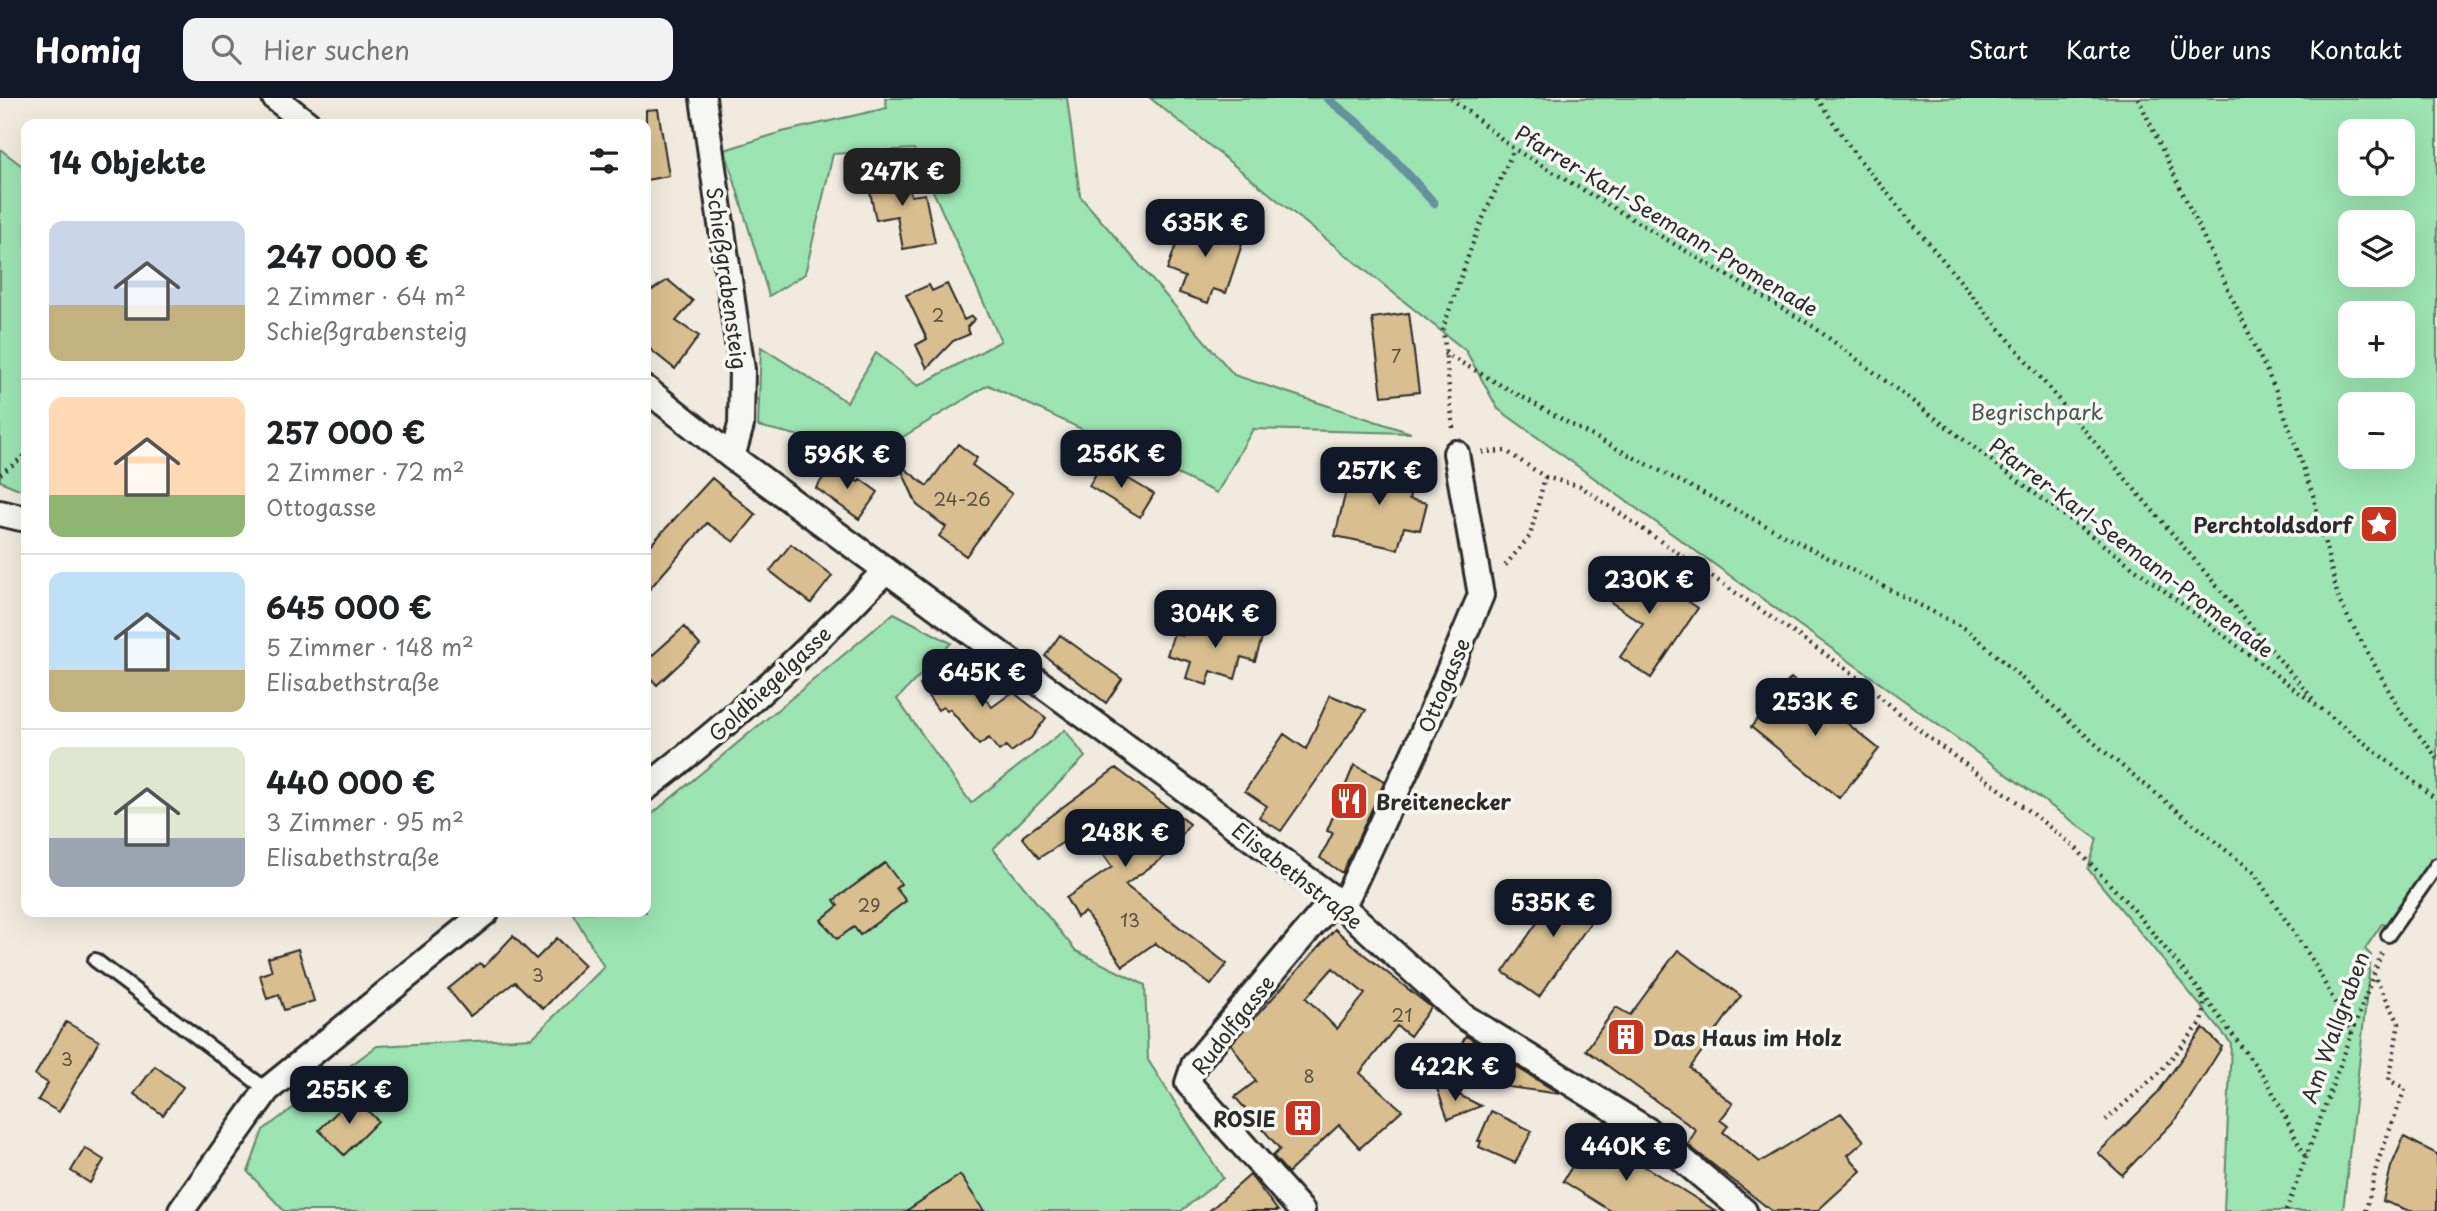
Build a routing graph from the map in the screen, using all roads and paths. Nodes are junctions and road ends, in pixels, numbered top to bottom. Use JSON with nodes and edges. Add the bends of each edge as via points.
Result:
{"nodes":[{"id":1,"x":275,"y":98,"type":"edge"},
{"id":2,"x":703,"y":98,"type":"edge"},
{"id":3,"x":1451,"y":98,"type":"edge"},
{"id":4,"x":1817,"y":98,"type":"edge"},
{"id":5,"x":2138,"y":98,"type":"edge"},
{"id":6,"x":302,"y":119,"type":"edge"},
{"id":7,"x":1514,"y":149,"type":"junction"},
{"id":8,"x":1444,"y":353,"type":"junction"},
{"id":9,"x":651,"y":393,"type":"edge"},
{"id":10,"x":1456,"y":453,"type":"junction"},
{"id":11,"x":732,"y":457,"type":"junction"},
{"id":12,"x":21,"y":459,"type":"edge"},
{"id":13,"x":0,"y":474,"type":"edge"},
{"id":14,"x":1545,"y":477,"type":"junction"},
{"id":15,"x":886,"y":570,"type":"junction"},
{"id":16,"x":1481,"y":595,"type":"junction"},
{"id":17,"x":2319,"y":708,"type":"junction"},
{"id":18,"x":2437,"y":758,"type":"edge"},
{"id":19,"x":651,"y":784,"type":"edge"},
{"id":20,"x":2437,"y":800,"type":"edge"},
{"id":21,"x":2437,"y":866,"type":"edge"},
{"id":22,"x":1338,"y":903,"type":"junction"},
{"id":23,"x":480,"y":917,"type":"edge"},
{"id":24,"x":2388,"y":935,"type":"joint"},
{"id":25,"x":95,"y":960,"type":"dead end"},
{"id":26,"x":2373,"y":975,"type":"junction"},
{"id":27,"x":2200,"y":991,"type":"junction"},
{"id":28,"x":2353,"y":1036,"type":"junction"},
{"id":29,"x":267,"y":1090,"type":"junction"},
{"id":30,"x":2106,"y":1121,"type":"dead end"},
{"id":31,"x":2306,"y":1158,"type":"junction"},
{"id":32,"x":181,"y":1211,"type":"edge"},
{"id":33,"x":1302,"y":1211,"type":"edge"},
{"id":34,"x":1744,"y":1211,"type":"edge"},
{"id":35,"x":2286,"y":1211,"type":"edge"},
{"id":36,"x":2366,"y":1211,"type":"edge"}],
"edges":[{"from":1,"to":6,"type":"street"},
{"from":2,"to":11,"type":"street","name":"Schießgrabensteig","via":[[742,370],[741,425]]},
{"from":3,"to":7,"type":"path","name":"Pfarrer-Karl-Seemann-Promenade"},
{"from":4,"to":17,"type":"path","via":[[1854,153]]},
{"from":5,"to":18,"type":"path","via":[[2277,393],[2314,495],[2339,601],[2401,712]]},
{"from":7,"to":8,"type":"path","via":[[1476,234],[1443,328]]},
{"from":7,"to":17,"type":"path","name":"Pfarrer-Karl-Seemann-Promenade","via":[[1814,327]]},
{"from":8,"to":10,"type":"path"},
{"from":8,"to":28,"type":"path","via":[[1968,630],[2100,748],[2254,873],[2311,958]]},
{"from":9,"to":11,"type":"street","name":"Elisabethstraße"},
{"from":10,"to":14,"type":"path","via":[[1506,451]]},
{"from":10,"to":16,"type":"street"},
{"from":11,"to":15,"type":"street","name":"Elisabethstraße"},
{"from":12,"to":13,"type":"path"},
{"from":14,"to":16,"type":"path","via":[[1530,536]]},
{"from":14,"to":27,"type":"path","via":[[1580,486],[1851,672],[1929,738],[2074,846]]},
{"from":15,"to":19,"type":"street","name":"Goldbiegelgasse","via":[[772,682]]},
{"from":15,"to":22,"type":"street","name":"Elisabethstraße"},
{"from":16,"to":22,"type":"street","name":"Ottogasse","via":[[1416,749]]},
{"from":17,"to":20,"type":"path","name":"Pfarrer-Karl-Seemann-Promenade"},
{"from":21,"to":24,"type":"lane","name":"Am Wallgraben"},
{"from":22,"to":33,"type":"street","name":"Rudolfgasse","via":[[1194,1065],[1188,1083]]},
{"from":22,"to":34,"type":"street","name":"Elisabethstraße","via":[[1463,1016],[1647,1130]]},
{"from":23,"to":29,"type":"street"},
{"from":24,"to":26,"type":"path","name":"Am Wallgraben"},
{"from":25,"to":29,"type":"lane"},
{"from":26,"to":28,"type":"path","name":"Am Wallgraben"},
{"from":26,"to":36,"type":"path","via":[[2399,1023],[2389,1080],[2405,1089],[2377,1164]]},
{"from":27,"to":30,"type":"path","via":[[2202,1022],[2159,1073]]},
{"from":27,"to":31,"type":"path","via":[[2267,1081]]},
{"from":28,"to":31,"type":"path","name":"Am Wallgraben"},
{"from":29,"to":32,"type":"street"},
{"from":31,"to":35,"type":"path","name":"Am Wallgraben"}]}
